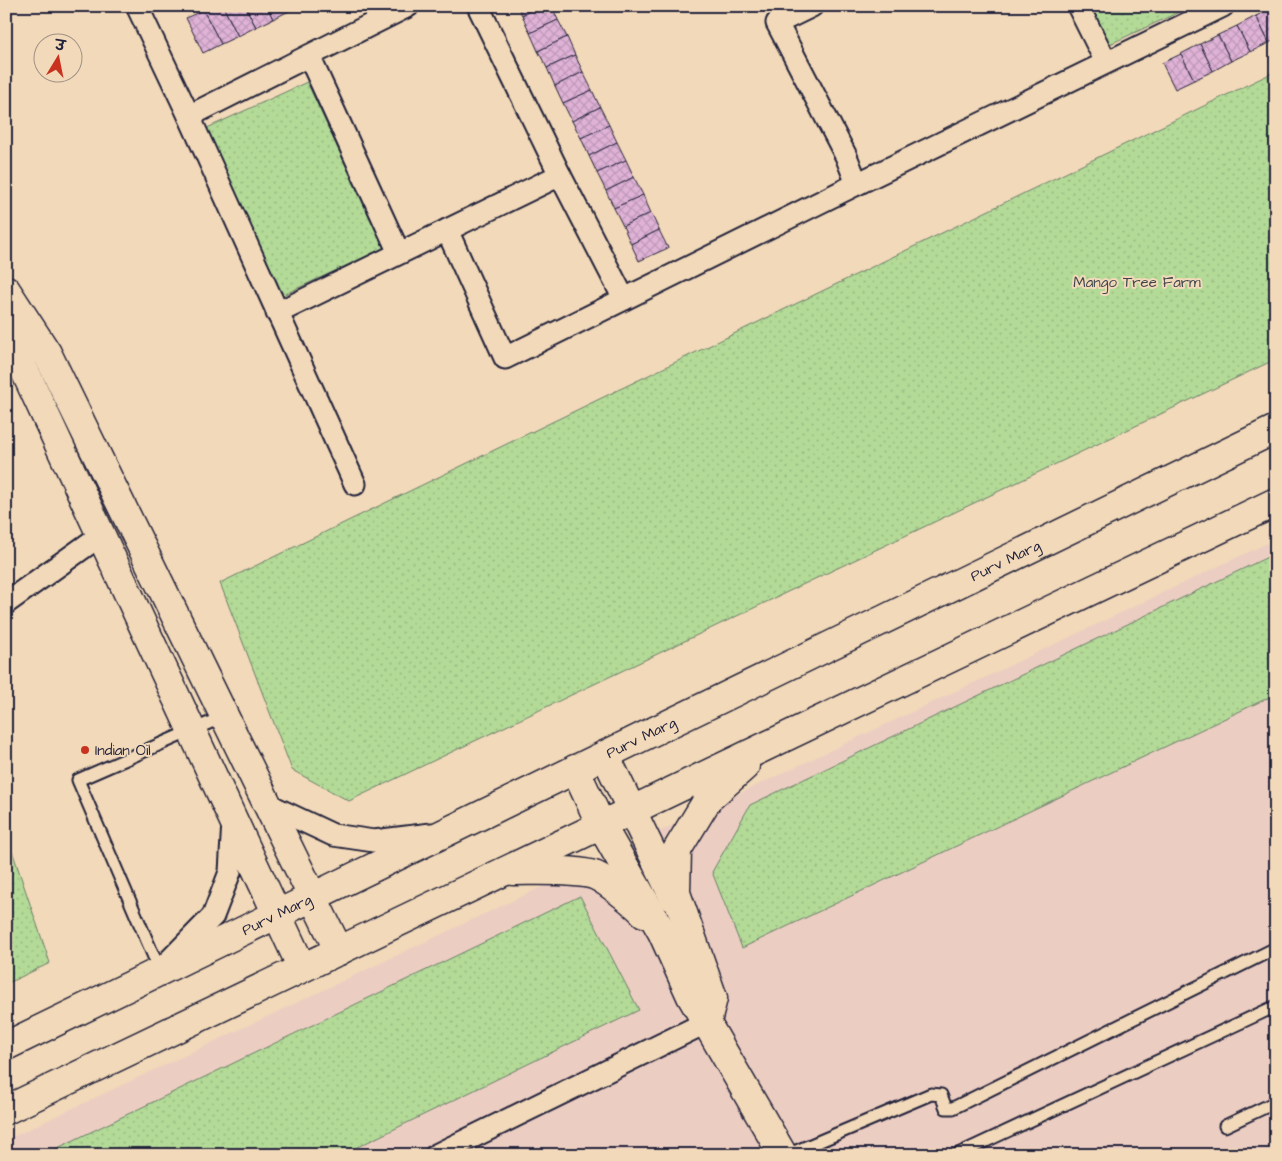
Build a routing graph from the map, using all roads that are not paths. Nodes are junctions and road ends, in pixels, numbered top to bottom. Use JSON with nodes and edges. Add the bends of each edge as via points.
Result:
{"nodes":[{"id":1,"x":137,"y":6,"type":"edge"},
{"id":2,"x":408,"y":6,"type":"edge"},
{"id":3,"x":478,"y":6,"type":"edge"},
{"id":4,"x":812,"y":6,"type":"edge"},
{"id":5,"x":1078,"y":6,"type":"edge"},
{"id":6,"x":1223,"y":6,"type":"edge"},
{"id":7,"x":309,"y":56,"type":"junction"},
{"id":8,"x":1106,"y":62,"type":"junction"},
{"id":9,"x":189,"y":116,"type":"junction"},
{"id":10,"x":560,"y":175,"type":"junction"},
{"id":11,"x":857,"y":184,"type":"junction"},
{"id":12,"x":447,"y":230,"type":"junction"},
{"id":13,"x":399,"y":254,"type":"junction"},
{"id":14,"x":6,"y":290,"type":"edge"},
{"id":15,"x":624,"y":299,"type":"junction"},
{"id":16,"x":277,"y":314,"type":"junction"},
{"id":17,"x":6,"y":337,"type":"edge"},
{"id":18,"x":1276,"y":429,"type":"edge"},
{"id":19,"x":355,"y":484,"type":"dead end"},
{"id":20,"x":1276,"y":502,"type":"edge"},
{"id":21,"x":101,"y":535,"type":"junction"},
{"id":22,"x":6,"y":603,"type":"edge"},
{"id":23,"x":225,"y":716,"type":"junction"},
{"id":24,"x":192,"y":731,"type":"junction"},
{"id":25,"x":771,"y":744,"type":"junction"},
{"id":26,"x":605,"y":755,"type":"junction"},
{"id":27,"x":575,"y":770,"type":"junction"},
{"id":28,"x":267,"y":804,"type":"junction"},
{"id":29,"x":632,"y":810,"type":"junction"},
{"id":30,"x":233,"y":819,"type":"junction"},
{"id":31,"x":601,"y":825,"type":"junction"},
{"id":32,"x":446,"y":832,"type":"junction"},
{"id":33,"x":505,"y":871,"type":"junction"},
{"id":34,"x":313,"y":897,"type":"junction"},
{"id":35,"x":277,"y":914,"type":"junction"},
{"id":36,"x":674,"y":928,"type":"junction"},
{"id":37,"x":1276,"y":948,"type":"edge"},
{"id":38,"x":339,"y":950,"type":"junction"},
{"id":39,"x":302,"y":968,"type":"junction"},
{"id":40,"x":160,"y":971,"type":"junction"},
{"id":41,"x":1276,"y":1006,"type":"edge"},
{"id":42,"x":707,"y":1022,"type":"junction"},
{"id":43,"x":6,"y":1046,"type":"edge"},
{"id":44,"x":1276,"y":1102,"type":"edge"},
{"id":45,"x":6,"y":1110,"type":"edge"},
{"id":46,"x":1225,"y":1126,"type":"dead end"},
{"id":47,"x":436,"y":1155,"type":"edge"},
{"id":48,"x":782,"y":1155,"type":"edge"},
{"id":49,"x":787,"y":1155,"type":"edge"},
{"id":50,"x":956,"y":1155,"type":"edge"}],
"edges":[{"from":1,"to":9,"type":"street"},
{"from":2,"to":7,"type":"street"},
{"from":3,"to":10,"type":"street"},
{"from":4,"to":11,"type":"street","via":[[777,23],[846,156]]},
{"from":5,"to":8,"type":"street"},
{"from":6,"to":8,"type":"street"},
{"from":7,"to":9,"type":"street"},
{"from":7,"to":13,"type":"street"},
{"from":8,"to":11,"type":"street"},
{"from":9,"to":16,"type":"street"},
{"from":10,"to":12,"type":"street"},
{"from":10,"to":15,"type":"street"},
{"from":11,"to":15,"type":"street"},
{"from":12,"to":13,"type":"street"},
{"from":12,"to":15,"type":"street","via":[[505,358]]},
{"from":13,"to":16,"type":"street"},
{"from":14,"to":23,"type":"main road","via":[[47,353]]},
{"from":16,"to":19,"type":"street"},
{"from":17,"to":21,"type":"main road","via":[[16,352]]},
{"from":18,"to":26,"type":"main road","name":"Purv Marg"},
{"from":20,"to":25,"type":"main road"},
{"from":21,"to":22,"type":"street"},
{"from":21,"to":24,"type":"main road"},
{"from":23,"to":24,"type":"lane"},
{"from":23,"to":28,"type":"main road"},
{"from":24,"to":30,"type":"main road"},
{"from":24,"to":40,"type":"lane","via":[[78,780]]},
{"from":25,"to":29,"type":"main road"},
{"from":25,"to":36,"type":"main road","via":[[708,799],[678,850]]},
{"from":26,"to":27,"type":"main road","name":"Purv Marg"},
{"from":26,"to":29,"type":"main road"},
{"from":27,"to":31,"type":"main road"},
{"from":27,"to":32,"type":"main road","name":"Purv Marg"},
{"from":28,"to":32,"type":"street","via":[[333,836],[374,841]]},
{"from":28,"to":34,"type":"main road"},
{"from":29,"to":31,"type":"main road"},
{"from":29,"to":36,"type":"main road"},
{"from":30,"to":35,"type":"main road"},
{"from":30,"to":40,"type":"street","via":[[230,872],[213,916]]},
{"from":31,"to":33,"type":"main road"},
{"from":31,"to":36,"type":"main road"},
{"from":32,"to":34,"type":"main road","name":"Purv Marg"},
{"from":33,"to":36,"type":"main road","via":[[560,871],[596,876]]},
{"from":33,"to":38,"type":"main road"},
{"from":34,"to":35,"type":"main road","name":"Purv Marg"},
{"from":34,"to":38,"type":"main road"},
{"from":35,"to":39,"type":"main road"},
{"from":35,"to":40,"type":"main road","name":"Purv Marg"},
{"from":36,"to":42,"type":"main road","via":[[691,996]]},
{"from":37,"to":49,"type":"lane","via":[[953,1108],[946,1108],[941,1095],[931,1094]]},
{"from":38,"to":39,"type":"main road"},
{"from":39,"to":45,"type":"main road"},
{"from":40,"to":43,"type":"main road","name":"Purv Marg"},
{"from":41,"to":50,"type":"lane"},
{"from":42,"to":47,"type":"street"},
{"from":42,"to":48,"type":"main road"},
{"from":44,"to":46,"type":"lane"}]}
